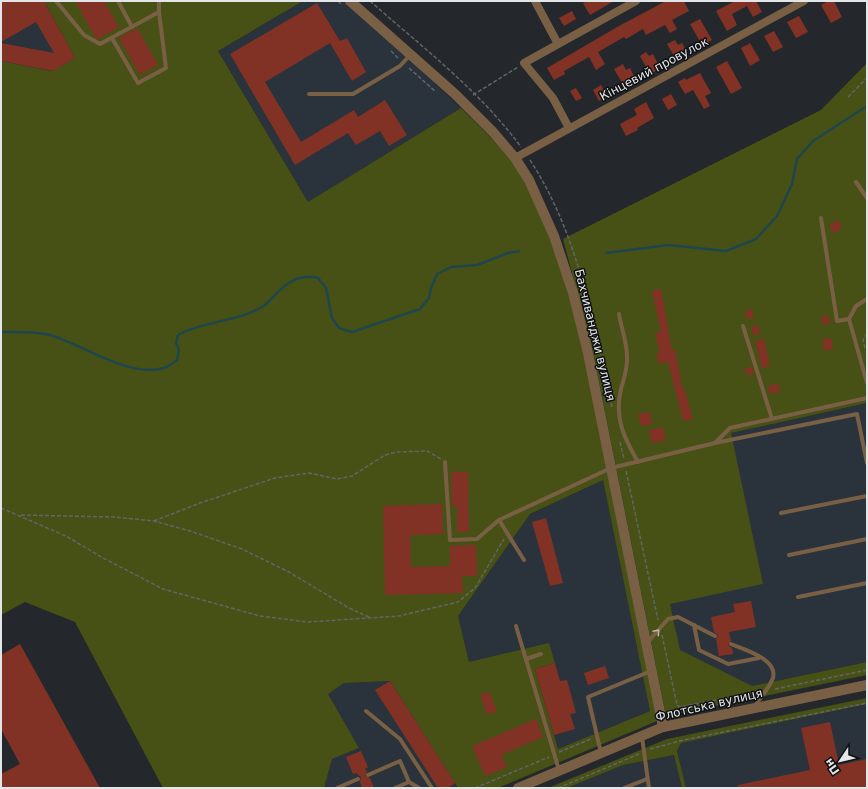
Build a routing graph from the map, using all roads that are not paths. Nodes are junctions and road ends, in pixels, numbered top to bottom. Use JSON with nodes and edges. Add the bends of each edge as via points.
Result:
{"nodes":[{"id":1,"x":56,"y":1,"type":"edge"},
{"id":2,"x":118,"y":1,"type":"edge"},
{"id":3,"x":159,"y":1,"type":"edge"},
{"id":4,"x":350,"y":1,"type":"edge"},
{"id":5,"x":535,"y":1,"type":"edge"},
{"id":6,"x":636,"y":1,"type":"edge"},
{"id":7,"x":804,"y":1,"type":"edge"},
{"id":8,"x":159,"y":12,"type":"junction"},
{"id":9,"x":132,"y":27,"type":"junction"},
{"id":10,"x":112,"y":38,"type":"junction"},
{"id":11,"x":558,"y":44,"type":"junction"},
{"id":12,"x":410,"y":54,"type":"junction"},
{"id":13,"x":309,"y":94,"type":"dead end"},
{"id":14,"x":569,"y":128,"type":"junction"},
{"id":15,"x":515,"y":158,"type":"junction"},
{"id":16,"x":856,"y":182,"type":"dead end"},
{"id":17,"x":867,"y":198,"type":"edge"},
{"id":18,"x":821,"y":218,"type":"dead end"},
{"id":19,"x":867,"y":299,"type":"edge"},
{"id":20,"x":618,"y":314,"type":"dead end"},
{"id":21,"x":849,"y":319,"type":"junction"},
{"id":22,"x":743,"y":326,"type":"dead end"},
{"id":23,"x":867,"y":383,"type":"edge"},
{"id":24,"x":867,"y":398,"type":"edge"},
{"id":25,"x":772,"y":419,"type":"junction"},
{"id":26,"x":715,"y":443,"type":"junction"},
{"id":27,"x":445,"y":462,"type":"road end"},
{"id":28,"x":638,"y":462,"type":"junction"},
{"id":29,"x":867,"y":463,"type":"edge"},
{"id":30,"x":611,"y":468,"type":"junction"},
{"id":31,"x":867,"y":496,"type":"edge"},
{"id":32,"x":781,"y":513,"type":"dead end"},
{"id":33,"x":499,"y":520,"type":"junction"},
{"id":34,"x":867,"y":539,"type":"edge"},
{"id":35,"x":789,"y":555,"type":"dead end"},
{"id":36,"x":524,"y":560,"type":"dead end"},
{"id":37,"x":867,"y":583,"type":"edge"},
{"id":38,"x":798,"y":597,"type":"dead end"},
{"id":39,"x":694,"y":625,"type":"junction"},
{"id":40,"x":516,"y":626,"type":"dead end"},
{"id":41,"x":715,"y":636,"type":"dead end"},
{"id":42,"x":647,"y":644,"type":"junction"},
{"id":43,"x":731,"y":644,"type":"dead end"},
{"id":44,"x":541,"y":654,"type":"dead end"},
{"id":45,"x":759,"y":658,"type":"junction"},
{"id":46,"x":526,"y":659,"type":"junction"},
{"id":47,"x":652,"y":670,"type":"junction"},
{"id":48,"x":867,"y":685,"type":"edge"},
{"id":49,"x":753,"y":708,"type":"junction"},
{"id":50,"x":366,"y":711,"type":"dead end"},
{"id":51,"x":663,"y":727,"type":"junction"},
{"id":52,"x":642,"y":736,"type":"junction"},
{"id":53,"x":601,"y":753,"type":"junction"},
{"id":54,"x":559,"y":771,"type":"junction"},
{"id":55,"x":368,"y":775,"type":"dead end"},
{"id":56,"x":358,"y":779,"type":"dead end"},
{"id":57,"x":647,"y":779,"type":"junction"},
{"id":58,"x":409,"y":782,"type":"junction"},
{"id":59,"x":337,"y":788,"type":"edge"},
{"id":60,"x":395,"y":788,"type":"edge"},
{"id":61,"x":419,"y":788,"type":"edge"},
{"id":62,"x":432,"y":788,"type":"edge"},
{"id":63,"x":518,"y":788,"type":"edge"},
{"id":64,"x":624,"y":788,"type":"edge"},
{"id":65,"x":649,"y":788,"type":"edge"}],
"edges":[{"from":1,"to":10,"type":"lane","via":[[84,35],[100,44]]},
{"from":2,"to":9,"type":"lane"},
{"from":3,"to":8,"type":"lane"},
{"from":4,"to":12,"type":"street","name":"Бахчиванджи вулиця"},
{"from":5,"to":11,"type":"street"},
{"from":6,"to":11,"type":"street"},
{"from":7,"to":14,"type":"street","name":"Кінцевий провулок"},
{"from":8,"to":9,"type":"lane"},
{"from":8,"to":10,"type":"lane","via":[[166,68],[138,83]]},
{"from":9,"to":10,"type":"lane"},
{"from":11,"to":14,"type":"street","via":[[524,63],[553,98]]},
{"from":12,"to":13,"type":"lane","via":[[400,66],[353,94]]},
{"from":12,"to":15,"type":"street","name":"Бахчиванджи вулиця","via":[[476,116]]},
{"from":14,"to":15,"type":"street","name":"Кінцевий провулок"},
{"from":15,"to":30,"type":"street","name":"Бахчиванджи вулиця","via":[[529,180],[554,236],[574,293]]},
{"from":16,"to":17,"type":"lane"},
{"from":18,"to":21,"type":"lane","via":[[837,321]]},
{"from":19,"to":21,"type":"lane","via":[[856,306]]},
{"from":20,"to":28,"type":"lane","via":[[628,355],[618,411],[623,436]]},
{"from":21,"to":23,"type":"lane"},
{"from":22,"to":25,"type":"lane"},
{"from":24,"to":25,"type":"lane"},
{"from":25,"to":26,"type":"lane","via":[[730,428]]},
{"from":26,"to":28,"type":"lane"},
{"from":26,"to":29,"type":"lane","via":[[857,414]]},
{"from":27,"to":33,"type":"lane","via":[[450,540],[477,539]]},
{"from":28,"to":30,"type":"lane"},
{"from":30,"to":33,"type":"lane"},
{"from":30,"to":42,"type":"street","name":"Бахчиванджи вулиця"},
{"from":31,"to":32,"type":"lane"},
{"from":33,"to":36,"type":"lane"},
{"from":34,"to":35,"type":"lane"},
{"from":37,"to":38,"type":"lane"},
{"from":39,"to":41,"type":"lane"},
{"from":42,"to":39,"type":"lane","one_way":true,"via":[[668,619],[678,618]]},
{"from":39,"to":45,"type":"lane","via":[[699,650],[728,664]]},
{"from":40,"to":46,"type":"lane"},
{"from":42,"to":47,"type":"street","name":"Бахчиванджи вулиця"},
{"from":43,"to":45,"type":"lane"},
{"from":44,"to":46,"type":"lane"},
{"from":45,"to":49,"type":"lane","via":[[769,662],[774,670],[772,679]]},
{"from":46,"to":54,"type":"lane"},
{"from":47,"to":51,"type":"street","name":"Бахчиванджи вулиця"},
{"from":47,"to":53,"type":"lane","via":[[588,697]]},
{"from":48,"to":49,"type":"street","name":"Флотська вулиця"},
{"from":49,"to":51,"type":"street","name":"Флотська вулиця"},
{"from":50,"to":62,"type":"lane","via":[[400,739]]},
{"from":51,"to":52,"type":"street","name":"Флотська вулиця"},
{"from":52,"to":53,"type":"street","name":"Флотська вулиця"},
{"from":52,"to":57,"type":"lane"},
{"from":53,"to":54,"type":"street","name":"Флотська вулиця"},
{"from":54,"to":63,"type":"street","name":"Флотська вулиця"},
{"from":55,"to":58,"type":"lane","via":[[400,761]]},
{"from":56,"to":59,"type":"lane"},
{"from":57,"to":64,"type":"lane"},
{"from":57,"to":65,"type":"lane"},
{"from":58,"to":60,"type":"lane"},
{"from":58,"to":61,"type":"lane"}]}
